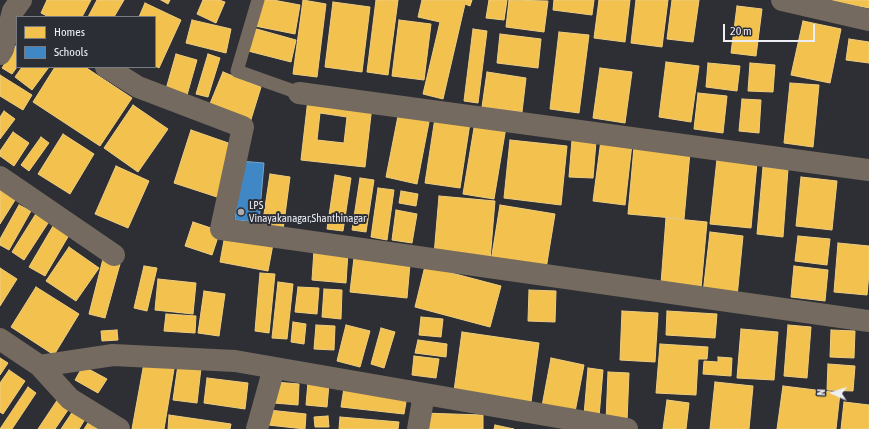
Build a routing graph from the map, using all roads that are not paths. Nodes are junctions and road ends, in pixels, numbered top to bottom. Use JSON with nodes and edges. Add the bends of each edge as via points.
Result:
{"nodes":[{"id":1,"x":258,"y":0,"type":"edge"},
{"id":2,"x":782,"y":0,"type":"edge"},
{"id":3,"x":14,"y":7,"type":"edge"},
{"id":4,"x":869,"y":20,"type":"edge"},
{"id":5,"x":0,"y":54,"type":"edge"},
{"id":6,"x":108,"y":68,"type":"edge"},
{"id":7,"x":299,"y":93,"type":"joint"},
{"id":8,"x":869,"y":170,"type":"edge"},
{"id":9,"x":0,"y":177,"type":"edge"},
{"id":10,"x":114,"y":255,"type":"dead end"},
{"id":11,"x":869,"y":321,"type":"edge"},
{"id":12,"x":0,"y":339,"type":"edge"},
{"id":13,"x":40,"y":366,"type":"junction"},
{"id":14,"x":274,"y":368,"type":"junction"},
{"id":15,"x":424,"y":394,"type":"junction"},
{"id":16,"x":615,"y":428,"type":"edge"},
{"id":17,"x":119,"y":429,"type":"edge"},
{"id":18,"x":257,"y":429,"type":"edge"},
{"id":19,"x":418,"y":429,"type":"edge"}],
"edges":[{"from":1,"to":7,"type":"lane","via":[[237,71]]},
{"from":2,"to":4,"type":"street"},
{"from":3,"to":5,"type":"street"},
{"from":6,"to":11,"type":"street","via":[[138,87],[243,127],[221,229]]},
{"from":7,"to":8,"type":"street"},
{"from":9,"to":10,"type":"street"},
{"from":12,"to":13,"type":"street"},
{"from":13,"to":14,"type":"street","via":[[113,355],[235,361]]},
{"from":13,"to":17,"type":"street","via":[[70,399]]},
{"from":14,"to":15,"type":"street"},
{"from":14,"to":18,"type":"street"},
{"from":15,"to":16,"type":"street"},
{"from":15,"to":19,"type":"street"}]}
